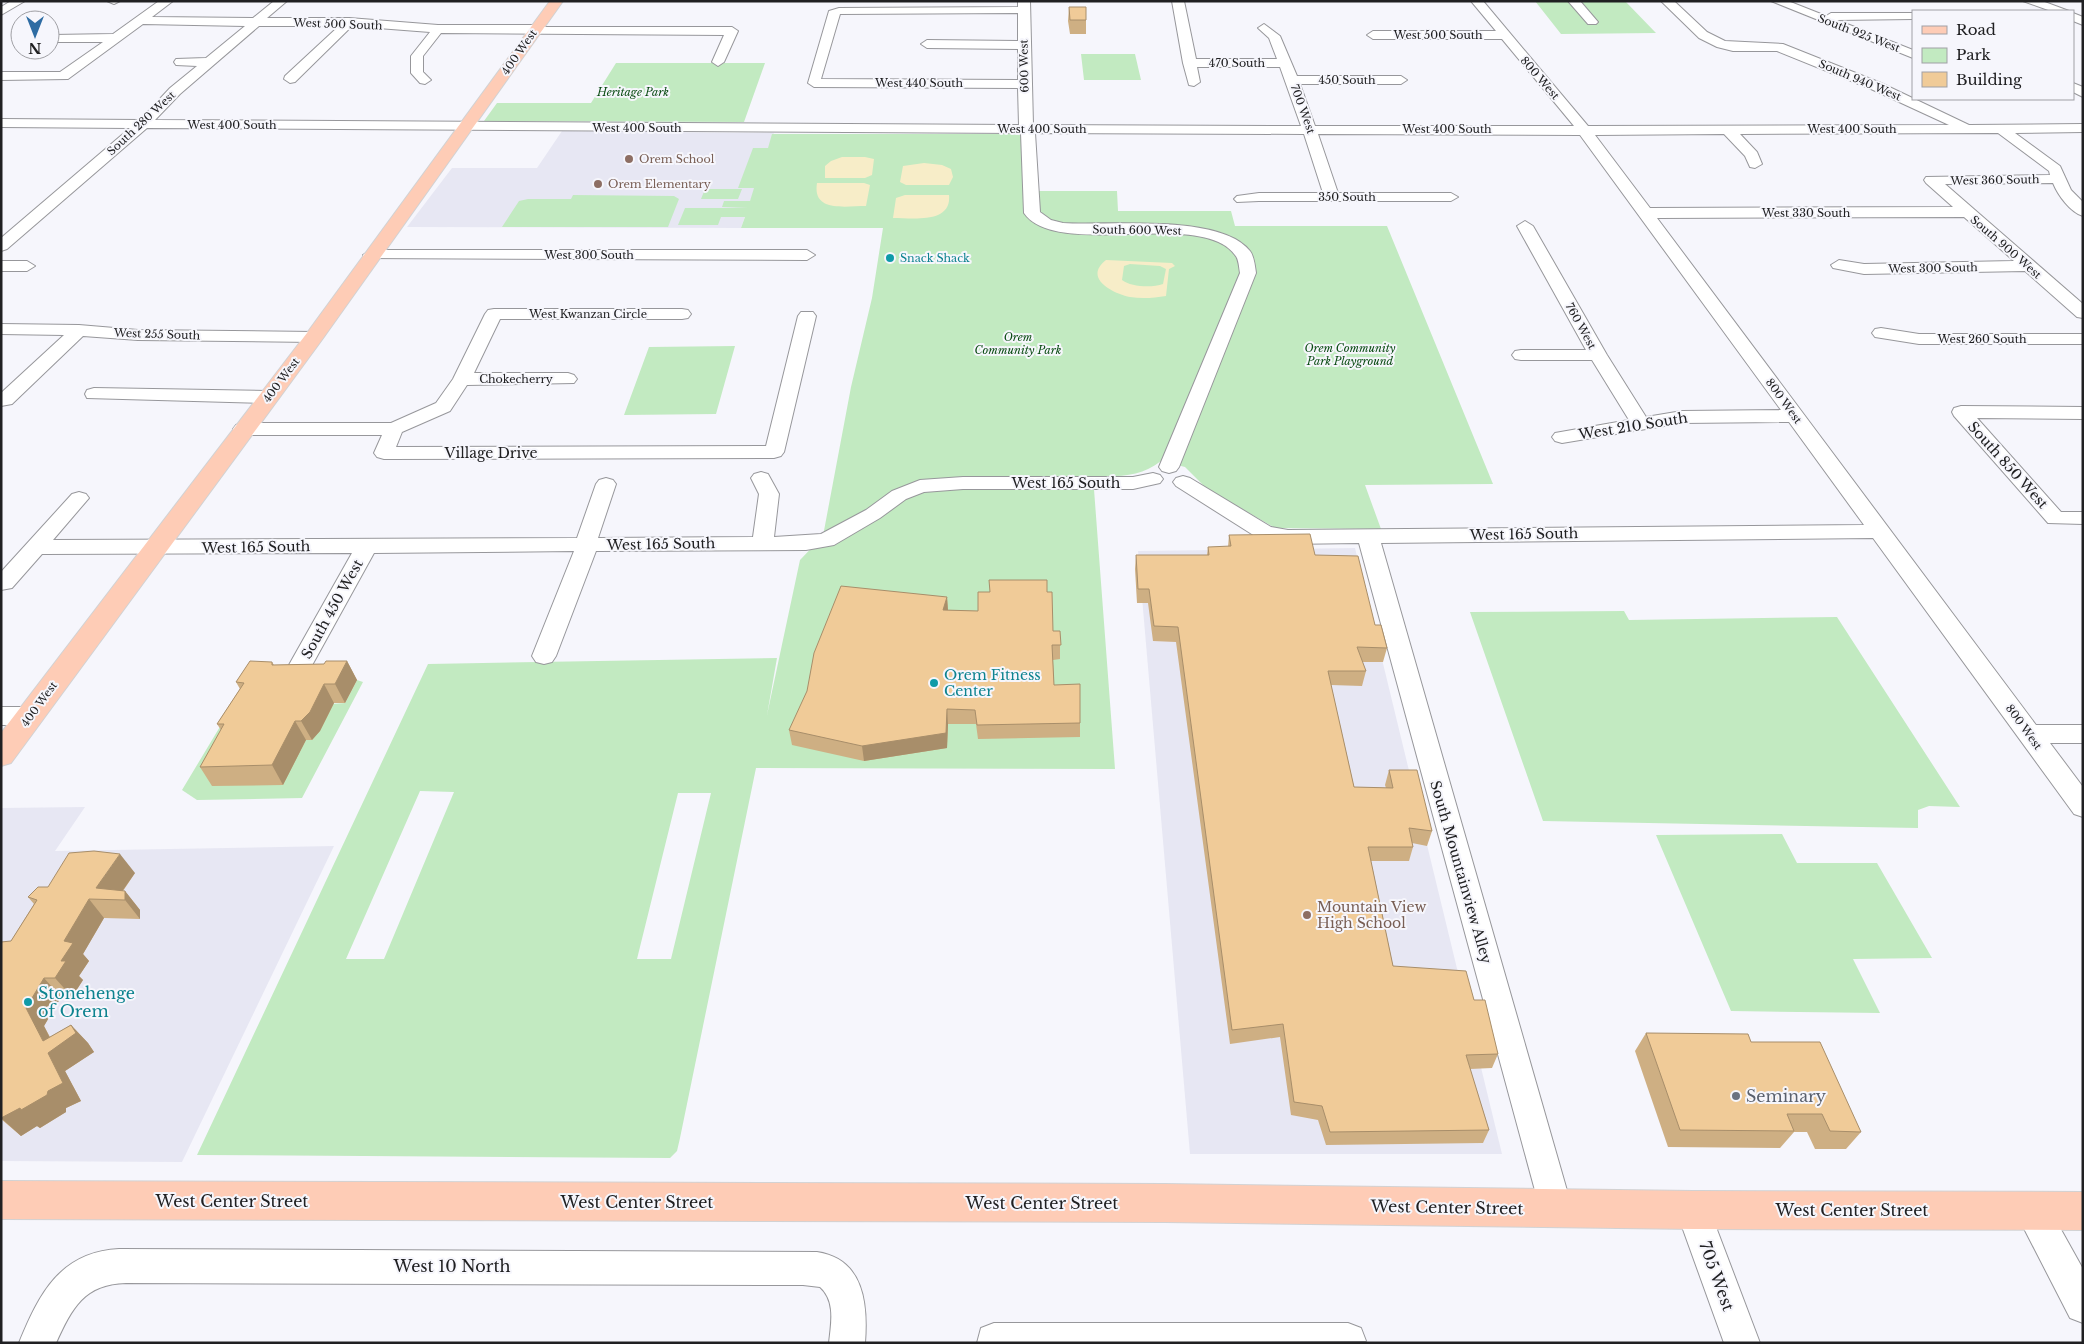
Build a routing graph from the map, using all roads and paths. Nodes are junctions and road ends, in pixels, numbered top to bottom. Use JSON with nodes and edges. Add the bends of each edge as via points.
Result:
{"nodes":[{"id":1,"x":19,"y":1,"type":"edge"},
{"id":2,"x":167,"y":1,"type":"edge"},
{"id":3,"x":282,"y":1,"type":"edge"},
{"id":4,"x":557,"y":1,"type":"edge"},
{"id":5,"x":1178,"y":1,"type":"edge"},
{"id":6,"x":1477,"y":1,"type":"edge"},
{"id":7,"x":1574,"y":1,"type":"edge"},
{"id":8,"x":1667,"y":1,"type":"edge"},
{"id":9,"x":1777,"y":1,"type":"edge"},
{"id":10,"x":2029,"y":1,"type":"edge"},
{"id":11,"x":1024,"y":5,"type":"edge"},
{"id":12,"x":2060,"y":10,"type":"edge"},
{"id":13,"x":1803,"y":11,"type":"junction"},
{"id":14,"x":1,"y":12,"type":"edge"},
{"id":15,"x":1782,"y":16,"type":"dead end"},
{"id":16,"x":1912,"y":16,"type":"edge"},
{"id":17,"x":1817,"y":17,"type":"junction"},
{"id":18,"x":141,"y":20,"type":"junction"},
{"id":19,"x":257,"y":22,"type":"junction"},
{"id":20,"x":349,"y":22,"type":"junction"},
{"id":21,"x":1592,"y":22,"type":"dead end"},
{"id":22,"x":1264,"y":28,"type":"dead end"},
{"id":23,"x":438,"y":29,"type":"junction"},
{"id":24,"x":535,"y":30,"type":"junction"},
{"id":25,"x":638,"y":32,"type":"junction"},
{"id":26,"x":1373,"y":35,"type":"dead end"},
{"id":27,"x":1504,"y":35,"type":"junction"},
{"id":28,"x":60,"y":38,"type":"edge"},
{"id":29,"x":116,"y":38,"type":"junction"},
{"id":30,"x":632,"y":43,"type":"dead end"},
{"id":31,"x":926,"y":44,"type":"dead end"},
{"id":32,"x":1024,"y":45,"type":"junction"},
{"id":33,"x":1912,"y":54,"type":"edge"},
{"id":34,"x":180,"y":62,"type":"dead end"},
{"id":35,"x":210,"y":62,"type":"junction"},
{"id":36,"x":718,"y":62,"type":"dead end"},
{"id":37,"x":1189,"y":63,"type":"junction"},
{"id":38,"x":1284,"y":63,"type":"junction"},
{"id":39,"x":1,"y":76,"type":"edge"},
{"id":40,"x":290,"y":79,"type":"dead end"},
{"id":41,"x":425,"y":80,"type":"dead end"},
{"id":42,"x":1292,"y":80,"type":"junction"},
{"id":43,"x":1402,"y":80,"type":"dead end"},
{"id":44,"x":1194,"y":82,"type":"dead end"},
{"id":45,"x":1024,"y":84,"type":"junction"},
{"id":46,"x":1,"y":124,"type":"edge"},
{"id":47,"x":143,"y":124,"type":"junction"},
{"id":48,"x":467,"y":127,"type":"junction"},
{"id":49,"x":1310,"y":128,"type":"junction"},
{"id":50,"x":1967,"y":128,"type":"junction"},
{"id":51,"x":2000,"y":128,"type":"junction"},
{"id":52,"x":2083,"y":128,"type":"edge"},
{"id":53,"x":1028,"y":129,"type":"junction"},
{"id":54,"x":1584,"y":130,"type":"junction"},
{"id":55,"x":1728,"y":130,"type":"junction"},
{"id":56,"x":1755,"y":164,"type":"dead end"},
{"id":57,"x":2060,"y":179,"type":"junction"},
{"id":58,"x":1931,"y":180,"type":"joint"},
{"id":59,"x":1332,"y":197,"type":"junction"},
{"id":60,"x":1451,"y":197,"type":"dead end"},
{"id":61,"x":1242,"y":199,"type":"dead end"},
{"id":62,"x":2083,"y":211,"type":"edge"},
{"id":63,"x":1966,"y":212,"type":"junction"},
{"id":64,"x":1645,"y":213,"type":"junction"},
{"id":65,"x":1525,"y":226,"type":"dead end"},
{"id":66,"x":1,"y":246,"type":"edge"},
{"id":67,"x":371,"y":255,"type":"junction"},
{"id":68,"x":807,"y":255,"type":"dead end"},
{"id":69,"x":1839,"y":265,"type":"dead end"},
{"id":70,"x":1,"y":266,"type":"edge"},
{"id":71,"x":27,"y":266,"type":"dead end"},
{"id":72,"x":2027,"y":266,"type":"junction"},
{"id":73,"x":2083,"y":313,"type":"edge"},
{"id":74,"x":682,"y":314,"type":"dead end"},
{"id":75,"x":807,"y":316,"type":"dead end"},
{"id":76,"x":1,"y":330,"type":"edge"},
{"id":77,"x":79,"y":330,"type":"junction"},
{"id":78,"x":1881,"y":333,"type":"dead end"},
{"id":79,"x":314,"y":337,"type":"junction"},
{"id":80,"x":2083,"y":339,"type":"edge"},
{"id":81,"x":1598,"y":354,"type":"junction"},
{"id":82,"x":1521,"y":355,"type":"dead end"},
{"id":83,"x":462,"y":379,"type":"junction"},
{"id":84,"x":568,"y":379,"type":"dead end"},
{"id":85,"x":94,"y":394,"type":"dead end"},
{"id":86,"x":268,"y":397,"type":"junction"},
{"id":87,"x":3,"y":400,"type":"edge"},
{"id":88,"x":2083,"y":412,"type":"edge"},
{"id":89,"x":1795,"y":416,"type":"junction"},
{"id":90,"x":1641,"y":424,"type":"junction"},
{"id":91,"x":244,"y":429,"type":"junction"},
{"id":92,"x":394,"y":429,"type":"junction"},
{"id":93,"x":1562,"y":437,"type":"dead end"},
{"id":94,"x":1168,"y":476,"type":"junction"},
{"id":95,"x":761,"y":478,"type":"dead end"},
{"id":96,"x":606,"y":484,"type":"dead end"},
{"id":97,"x":79,"y":498,"type":"dead end"},
{"id":98,"x":2083,"y":518,"type":"edge"},
{"id":99,"x":1880,"y":531,"type":"junction"},
{"id":100,"x":1368,"y":536,"type":"junction"},
{"id":101,"x":763,"y":543,"type":"junction"},
{"id":102,"x":585,"y":545,"type":"junction"},
{"id":103,"x":368,"y":546,"type":"junction"},
{"id":104,"x":35,"y":547,"type":"junction"},
{"id":105,"x":154,"y":548,"type":"junction"},
{"id":106,"x":3,"y":583,"type":"edge"},
{"id":107,"x":544,"y":656,"type":"dead end"},
{"id":108,"x":297,"y":672,"type":"edge"},
{"id":109,"x":1,"y":716,"type":"edge"},
{"id":110,"x":30,"y":716,"type":"junction"},
{"id":111,"x":2030,"y":734,"type":"junction"},
{"id":112,"x":2083,"y":734,"type":"edge"},
{"id":113,"x":1,"y":755,"type":"edge"},
{"id":114,"x":2083,"y":807,"type":"edge"},
{"id":115,"x":1,"y":1200,"type":"edge"},
{"id":116,"x":1555,"y":1208,"type":"junction"},
{"id":117,"x":1693,"y":1210,"type":"junction"},
{"id":118,"x":2032,"y":1211,"type":"junction"},
{"id":119,"x":2083,"y":1211,"type":"edge"},
{"id":120,"x":2083,"y":1305,"type":"edge"},
{"id":121,"x":994,"y":1341,"type":"dead end"},
{"id":122,"x":1348,"y":1341,"type":"dead end"},
{"id":123,"x":1151,"y":1342,"type":"edge"},
{"id":124,"x":37,"y":1343,"type":"edge"},
{"id":125,"x":847,"y":1343,"type":"edge"},
{"id":126,"x":1742,"y":1343,"type":"edge"}],
"edges":[{"from":1,"to":14,"type":"street"},
{"from":2,"to":18,"type":"street"},
{"from":3,"to":19,"type":"street","name":"South 280 West"},
{"from":4,"to":24,"type":"main road","name":"400 West"},
{"from":5,"to":37,"type":"street"},
{"from":6,"to":27,"type":"street","name":"800 West"},
{"from":7,"to":21,"type":"street"},
{"from":8,"to":50,"type":"street","name":"South 940 West","via":[[1703,35],[1733,47],[1779,47]]},
{"from":9,"to":13,"type":"street","name":"South 925 West"},
{"from":10,"to":12,"type":"street"},
{"from":11,"to":32,"type":"street","name":"600 West"},
{"from":11,"to":45,"type":"street","name":"West 440 South","via":[[838,10],[833,13],[814,83]]},
{"from":13,"to":15,"type":"street"},
{"from":13,"to":17,"type":"street","name":"South 925 West"},
{"from":16,"to":17,"type":"street"},
{"from":17,"to":33,"type":"street","name":"South 925 West"},
{"from":18,"to":19,"type":"street","name":"West 500 South"},
{"from":18,"to":29,"type":"street"},
{"from":19,"to":20,"type":"street","name":"West 500 South"},
{"from":19,"to":35,"type":"street","name":"South 280 West"},
{"from":20,"to":23,"type":"street","name":"West 500 South"},
{"from":20,"to":40,"type":"street"},
{"from":22,"to":38,"type":"street","name":"700 West","via":[[1274,36]]},
{"from":23,"to":24,"type":"street","name":"West 500 South"},
{"from":23,"to":41,"type":"street","via":[[418,56],[417,73]]},
{"from":24,"to":25,"type":"street","name":"West 500 South"},
{"from":24,"to":48,"type":"main road","name":"400 West"},
{"from":25,"to":30,"type":"street"},
{"from":25,"to":36,"type":"street","name":"West 500 South","via":[[732,32]]},
{"from":26,"to":27,"type":"street","name":"West 500 South"},
{"from":27,"to":54,"type":"street","name":"800 West"},
{"from":28,"to":29,"type":"street"},
{"from":29,"to":39,"type":"street","via":[[63,76]]},
{"from":31,"to":32,"type":"street"},
{"from":32,"to":45,"type":"street","name":"600 West"},
{"from":34,"to":35,"type":"street"},
{"from":35,"to":47,"type":"street","name":"South 280 West"},
{"from":37,"to":38,"type":"street","name":"470 South"},
{"from":37,"to":44,"type":"street"},
{"from":38,"to":42,"type":"street","name":"700 West"},
{"from":42,"to":43,"type":"street","name":"450 South"},
{"from":42,"to":49,"type":"street","name":"700 West"},
{"from":45,"to":53,"type":"street","name":"600 West","via":[[1024,122]]},
{"from":46,"to":47,"type":"street","name":"West 400 South"},
{"from":47,"to":48,"type":"street","name":"West 400 South"},
{"from":47,"to":66,"type":"street","name":"South 280 West"},
{"from":48,"to":53,"type":"street","name":"West 400 South"},
{"from":48,"to":67,"type":"main road","name":"400 West"},
{"from":49,"to":53,"type":"street","name":"West 400 South"},
{"from":49,"to":54,"type":"street","name":"West 400 South"},
{"from":49,"to":59,"type":"street","name":"700 West"},
{"from":50,"to":51,"type":"street","name":"West 400 South"},
{"from":50,"to":55,"type":"street","name":"West 400 South"},
{"from":51,"to":52,"type":"street","name":"West 400 South"},
{"from":51,"to":57,"type":"street","via":[[2055,169]]},
{"from":53,"to":94,"type":"street","name":"South 600 West","via":[[1030,210],[1038,219],[1049,225],[1071,229],[1199,232],[1237,246],[1248,260],[1248,273]]},
{"from":54,"to":55,"type":"street","name":"West 400 South"},
{"from":54,"to":64,"type":"street","name":"800 West"},
{"from":55,"to":56,"type":"street","via":[[1752,155]]},
{"from":57,"to":58,"type":"street","name":"West 360 South"},
{"from":57,"to":62,"type":"street","via":[[2064,192]]},
{"from":58,"to":63,"type":"street","name":"South 900 West"},
{"from":59,"to":60,"type":"street","name":"350 South"},
{"from":59,"to":61,"type":"street","name":"350 South"},
{"from":63,"to":64,"type":"street","name":"West 330 South"},
{"from":63,"to":72,"type":"street","name":"South 900 West"},
{"from":64,"to":89,"type":"street","name":"800 West"},
{"from":65,"to":81,"type":"street","name":"760 West"},
{"from":67,"to":68,"type":"street","name":"West 300 South"},
{"from":67,"to":79,"type":"main road","name":"400 West"},
{"from":69,"to":72,"type":"street","name":"West 300 South","via":[[1864,269]]},
{"from":70,"to":71,"type":"street"},
{"from":72,"to":73,"type":"street","name":"South 900 West"},
{"from":74,"to":83,"type":"street","name":"West Kwanzan Circle","via":[[494,314]]},
{"from":75,"to":92,"type":"street","name":"Village Drive","via":[[774,452],[384,453]]},
{"from":76,"to":77,"type":"street","name":"West 255 South"},
{"from":77,"to":79,"type":"street","name":"West 255 South","via":[[138,335]]},
{"from":77,"to":87,"type":"street"},
{"from":78,"to":80,"type":"street","name":"West 260 South","via":[[1918,339]]},
{"from":79,"to":86,"type":"main road","name":"400 West"},
{"from":81,"to":82,"type":"street"},
{"from":81,"to":90,"type":"street","name":"760 West"},
{"from":83,"to":84,"type":"street","name":"Chokecherry"},
{"from":83,"to":92,"type":"street","name":"Chokecherry","via":[[442,408]]},
{"from":85,"to":86,"type":"street"},
{"from":86,"to":91,"type":"main road","name":"400 West"},
{"from":88,"to":98,"type":"street","name":"South 850 West","via":[[1961,412],[2055,518]]},
{"from":89,"to":90,"type":"street","name":"West 210 South","via":[[1682,417]]},
{"from":89,"to":99,"type":"street","name":"800 West"},
{"from":90,"to":93,"type":"street","name":"West 210 South"},
{"from":91,"to":92,"type":"street"},
{"from":91,"to":105,"type":"main road","name":"400 West"},
{"from":94,"to":100,"type":"street","name":"West 165 South","via":[[1265,533],[1288,537]]},
{"from":94,"to":101,"type":"street","name":"West 165 South","via":[[1133,483],[920,486],[826,540]]},
{"from":95,"to":101,"type":"street","via":[[769,494]]},
{"from":96,"to":102,"type":"street"},
{"from":97,"to":104,"type":"street"},
{"from":99,"to":100,"type":"street","name":"West 165 South"},
{"from":99,"to":111,"type":"street","name":"800 West"},
{"from":100,"to":116,"type":"street","name":"South Mountainview Alley"},
{"from":101,"to":102,"type":"street","name":"West 165 South"},
{"from":102,"to":103,"type":"street","name":"West 165 South"},
{"from":102,"to":107,"type":"street","via":[[585,555]]},
{"from":103,"to":105,"type":"street","name":"West 165 South"},
{"from":103,"to":108,"type":"street","name":"South 450 West"},
{"from":104,"to":105,"type":"street","name":"West 165 South"},
{"from":104,"to":106,"type":"street"},
{"from":105,"to":110,"type":"main road","name":"400 West"},
{"from":109,"to":110,"type":"street"},
{"from":110,"to":113,"type":"main road","name":"400 West"},
{"from":111,"to":112,"type":"street"},
{"from":111,"to":114,"type":"street","name":"800 West"},
{"from":115,"to":116,"type":"main road","name":"West Center Street","via":[[1174,1203]]},
{"from":116,"to":117,"type":"main road","name":"West Center Street"},
{"from":117,"to":118,"type":"main road","name":"West Center Street"},
{"from":117,"to":126,"type":"street","name":"705 West"},
{"from":118,"to":119,"type":"main road","name":"West Center Street"},
{"from":118,"to":120,"type":"street"},
{"from":121,"to":123,"type":"street"},
{"from":122,"to":123,"type":"street"},
{"from":124,"to":125,"type":"street","name":"West 10 North","via":[[55,1307],[78,1278],[101,1268],[146,1266],[803,1268],[829,1272],[843,1285],[850,1310]]}]}
